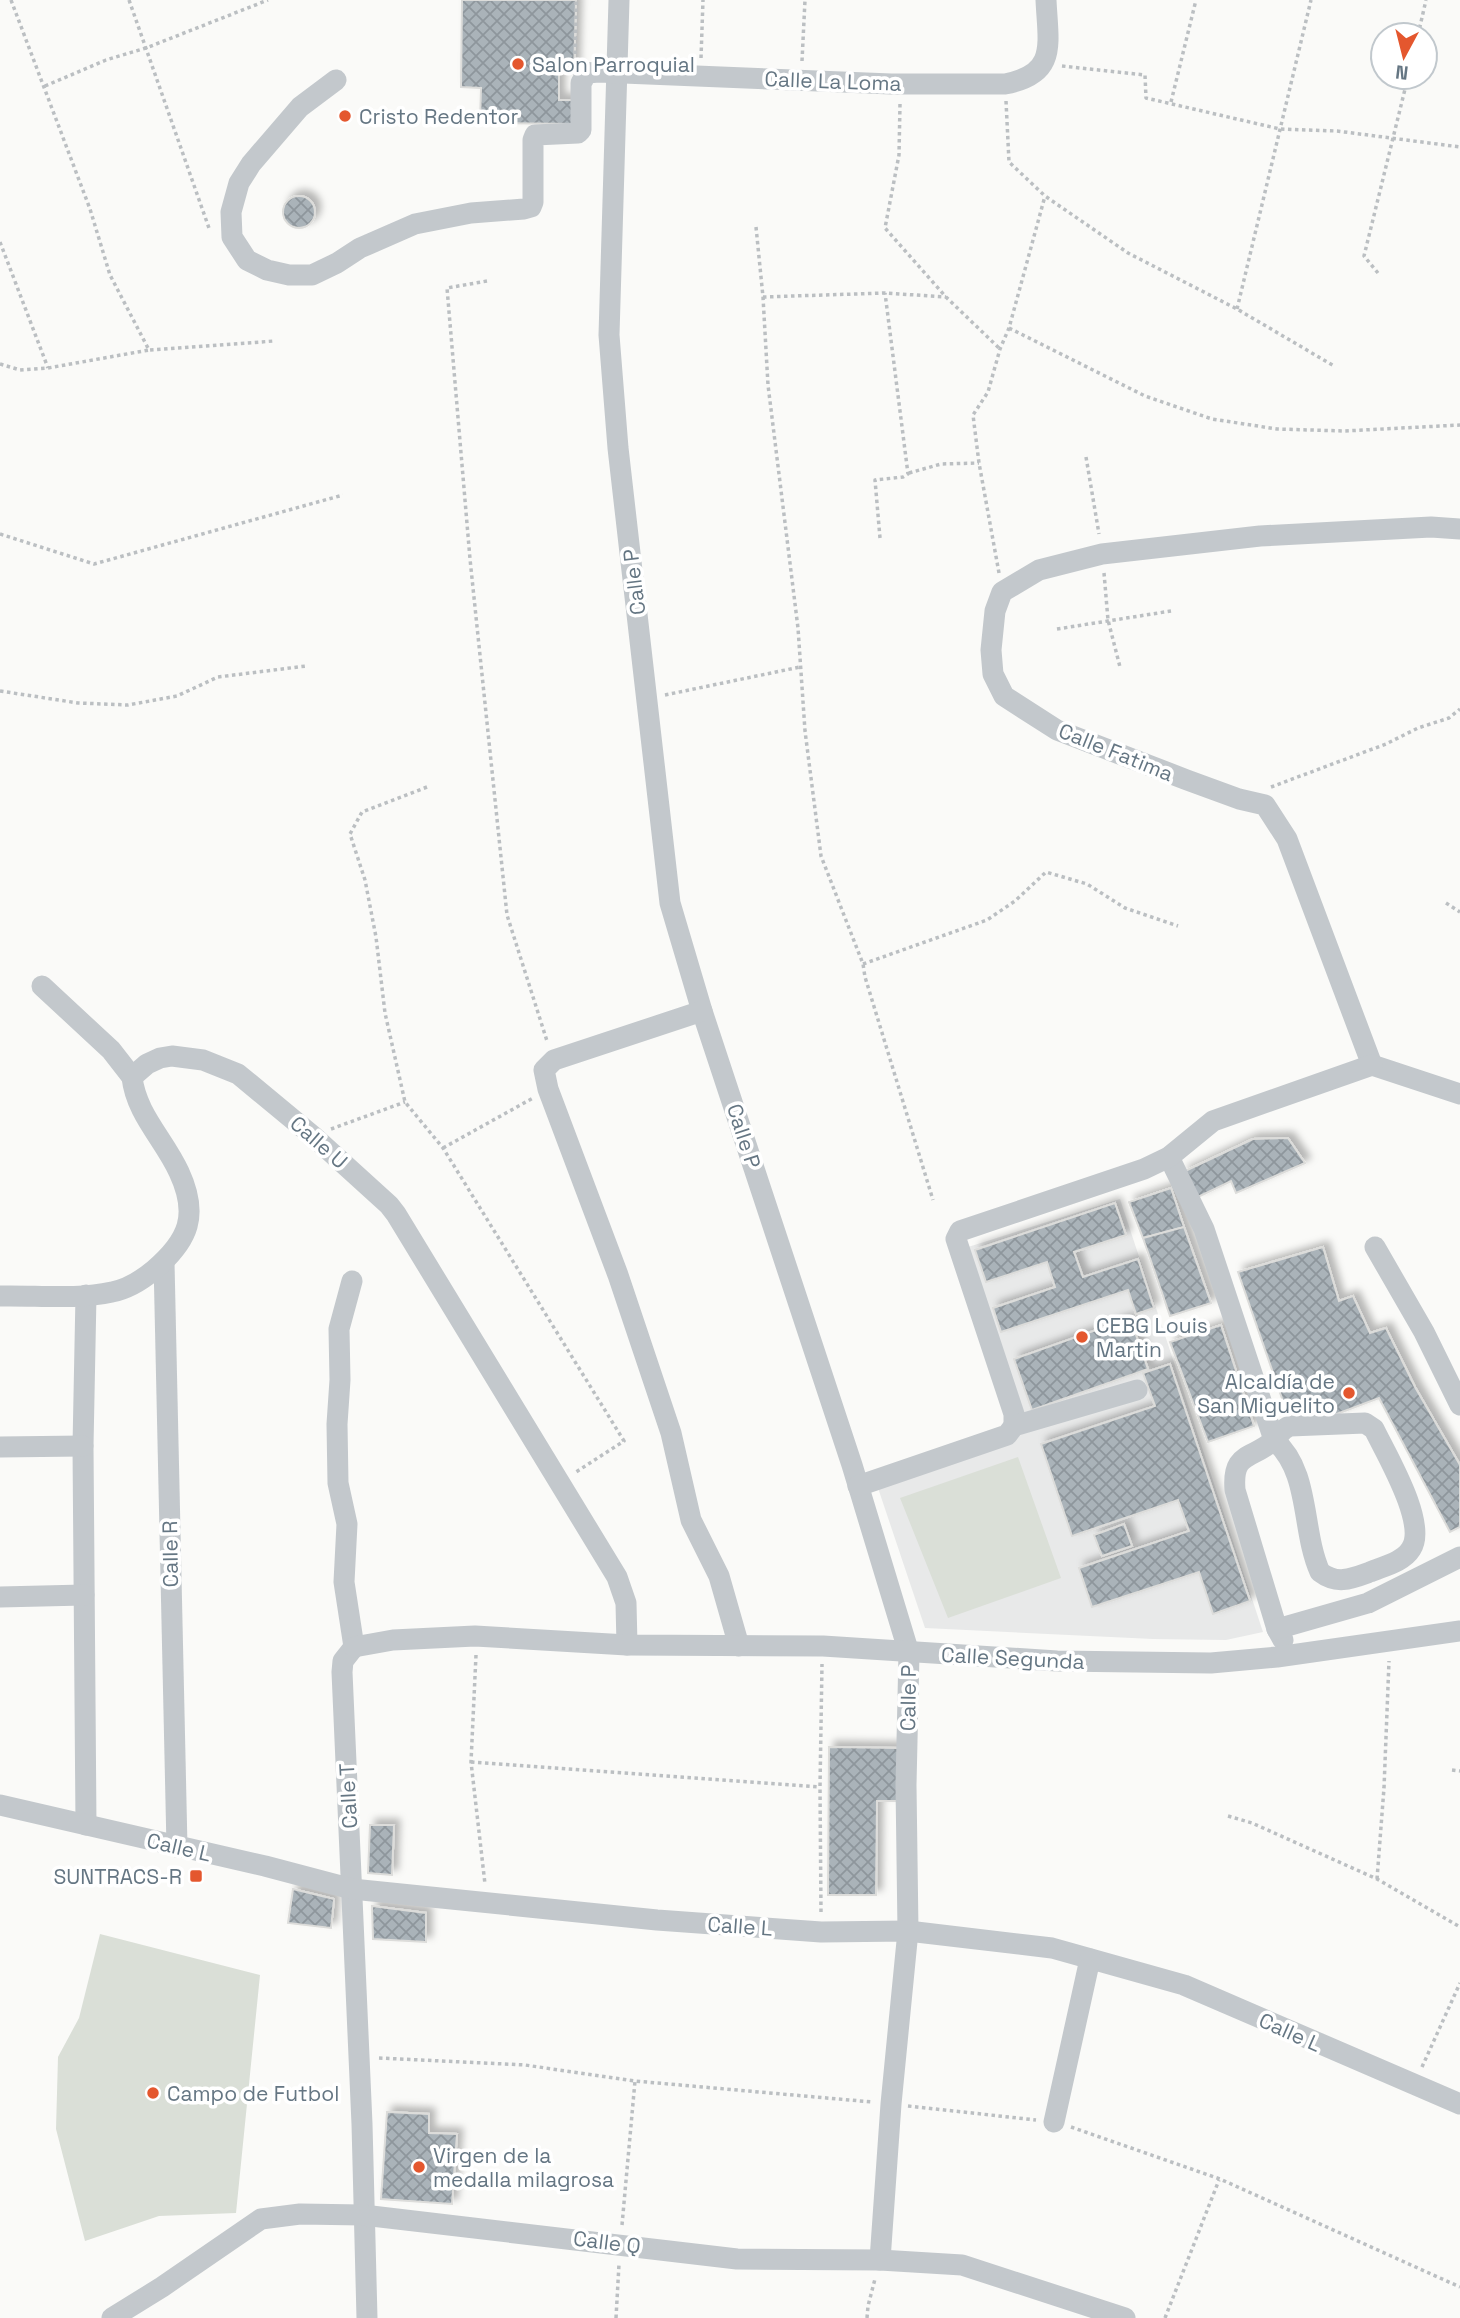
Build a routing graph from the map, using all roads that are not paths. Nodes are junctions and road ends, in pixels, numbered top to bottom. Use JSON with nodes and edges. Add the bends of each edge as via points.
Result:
{"nodes":[{"id":1,"x":619,"y":0,"type":"edge"},
{"id":2,"x":1046,"y":0,"type":"edge"},
{"id":3,"x":617,"y":73,"type":"junction"},
{"id":4,"x":336,"y":80,"type":"dead end"},
{"id":5,"x":1460,"y":529,"type":"edge"},
{"id":6,"x":42,"y":986,"type":"dead end"},
{"id":7,"x":702,"y":1011,"type":"junction"},
{"id":8,"x":1372,"y":1065,"type":"junction"},
{"id":9,"x":132,"y":1077,"type":"junction"},
{"id":10,"x":1460,"y":1094,"type":"edge"},
{"id":11,"x":1169,"y":1157,"type":"junction"},
{"id":12,"x":1375,"y":1247,"type":"dead end"},
{"id":13,"x":164,"y":1262,"type":"junction"},
{"id":14,"x":352,"y":1281,"type":"dead end"},
{"id":15,"x":86,"y":1295,"type":"junction"},
{"id":16,"x":0,"y":1296,"type":"edge"},
{"id":17,"x":1136,"y":1390,"type":"dead end"},
{"id":18,"x":1460,"y":1405,"type":"edge"},
{"id":19,"x":1014,"y":1426,"type":"junction"},
{"id":20,"x":1274,"y":1440,"type":"junction"},
{"id":21,"x":83,"y":1446,"type":"junction"},
{"id":22,"x":0,"y":1447,"type":"edge"},
{"id":23,"x":858,"y":1486,"type":"junction"},
{"id":24,"x":1460,"y":1557,"type":"edge"},
{"id":25,"x":84,"y":1595,"type":"junction"},
{"id":26,"x":0,"y":1597,"type":"edge"},
{"id":27,"x":1460,"y":1632,"type":"edge"},
{"id":28,"x":627,"y":1645,"type":"junction"},
{"id":29,"x":739,"y":1646,"type":"junction"},
{"id":30,"x":354,"y":1647,"type":"junction"},
{"id":31,"x":909,"y":1653,"type":"junction"},
{"id":32,"x":0,"y":1805,"type":"edge"},
{"id":33,"x":86,"y":1825,"type":"junction"},
{"id":34,"x":177,"y":1847,"type":"junction"},
{"id":35,"x":352,"y":1889,"type":"junction"},
{"id":36,"x":908,"y":1931,"type":"junction"},
{"id":37,"x":1090,"y":1959,"type":"junction"},
{"id":38,"x":1460,"y":2104,"type":"edge"},
{"id":39,"x":1054,"y":2122,"type":"road end"},
{"id":40,"x":363,"y":2215,"type":"junction"},
{"id":41,"x":880,"y":2260,"type":"junction"},
{"id":42,"x":112,"y":2318,"type":"edge"},
{"id":43,"x":367,"y":2318,"type":"edge"},
{"id":44,"x":1125,"y":2318,"type":"edge"}],
"edges":[{"from":1,"to":3,"type":"street","name":"Calle P"},
{"from":2,"to":3,"type":"street","name":"Calle La Loma","via":[[1044,64],[1020,81],[1005,84]]},
{"from":3,"to":4,"type":"street","name":"Calle La Loma","via":[[587,73],[581,83],[582,125],[578,133],[535,135],[531,207],[415,224],[312,275],[267,270],[247,260],[232,237],[231,212],[239,183],[300,107]]},
{"from":3,"to":7,"type":"street","name":"Calle P","via":[[609,335],[618,448],[670,902]]},
{"from":5,"to":8,"type":"street","name":"Calle Fatima","via":[[1260,536],[1102,554],[1039,570],[1002,592],[995,611],[990,650],[993,674],[1004,696],[1057,730],[1265,805],[1287,839]]},
{"from":6,"to":9,"type":"street","via":[[111,1050]]},
{"from":7,"to":23,"type":"street","name":"Calle P"},
{"from":7,"to":29,"type":"street","via":[[554,1060],[544,1070],[671,1433],[691,1520],[719,1576]]},
{"from":8,"to":10,"type":"street"},
{"from":8,"to":11,"type":"street","via":[[1213,1121]]},
{"from":9,"to":13,"type":"street","via":[[139,1107],[188,1196],[187,1230]]},
{"from":9,"to":28,"type":"street","name":"Calle U","via":[[160,1058],[186,1057],[238,1074],[389,1205],[622,1588]]},
{"from":11,"to":19,"type":"street","via":[[960,1231],[956,1240],[1014,1414]]},
{"from":11,"to":20,"type":"street","via":[[1204,1229]]},
{"from":12,"to":18,"type":"street"},
{"from":13,"to":15,"type":"street","via":[[130,1287]]},
{"from":13,"to":34,"type":"street","name":"Calle R"},
{"from":14,"to":30,"type":"street","name":"Calle T","via":[[339,1329],[337,1435],[338,1483],[347,1524],[344,1581]]},
{"from":15,"to":16,"type":"street"},
{"from":15,"to":21,"type":"street"},
{"from":17,"to":19,"type":"street"},
{"from":19,"to":23,"type":"street","via":[[1007,1435]]},
{"from":20,"to":20,"type":"street","via":[[1290,1426],[1365,1423],[1374,1429],[1413,1512],[1416,1532],[1406,1555],[1346,1581],[1320,1572],[1296,1472],[1285,1449]]},
{"from":20,"to":24,"type":"street","via":[[1239,1462],[1234,1481],[1280,1634],[1368,1603]]},
{"from":21,"to":22,"type":"street"},
{"from":21,"to":25,"type":"street"},
{"from":23,"to":31,"type":"street","name":"Calle P"},
{"from":25,"to":26,"type":"street"},
{"from":25,"to":33,"type":"street"},
{"from":27,"to":31,"type":"street","name":"Calle Segunda","via":[[1211,1663]]},
{"from":28,"to":29,"type":"street","name":"Calle Segunda"},
{"from":28,"to":30,"type":"street","name":"Calle Segunda","via":[[475,1636]]},
{"from":29,"to":31,"type":"street","name":"Calle Segunda"},
{"from":30,"to":35,"type":"street","name":"Calle T","via":[[343,1661],[342,1672]]},
{"from":31,"to":36,"type":"street","name":"Calle P"},
{"from":32,"to":33,"type":"street","name":"Calle L"},
{"from":33,"to":34,"type":"street","name":"Calle L"},
{"from":34,"to":35,"type":"street","name":"Calle L"},
{"from":35,"to":36,"type":"street","name":"Calle L","via":[[657,1920],[821,1932]]},
{"from":35,"to":40,"type":"street","name":"Calle T"},
{"from":36,"to":37,"type":"street","name":"Calle L","via":[[1052,1948]]},
{"from":36,"to":41,"type":"street","name":"Calle P"},
{"from":37,"to":38,"type":"street","name":"Calle L","via":[[1184,1986]]},
{"from":37,"to":39,"type":"street"},
{"from":40,"to":41,"type":"street","name":"Calle Q","via":[[737,2259]]},
{"from":40,"to":42,"type":"street","name":"Calle Q","via":[[261,2219]]},
{"from":40,"to":43,"type":"street","name":"Calle T"},
{"from":41,"to":44,"type":"street","name":"Calle Q","via":[[962,2265]]}]}
